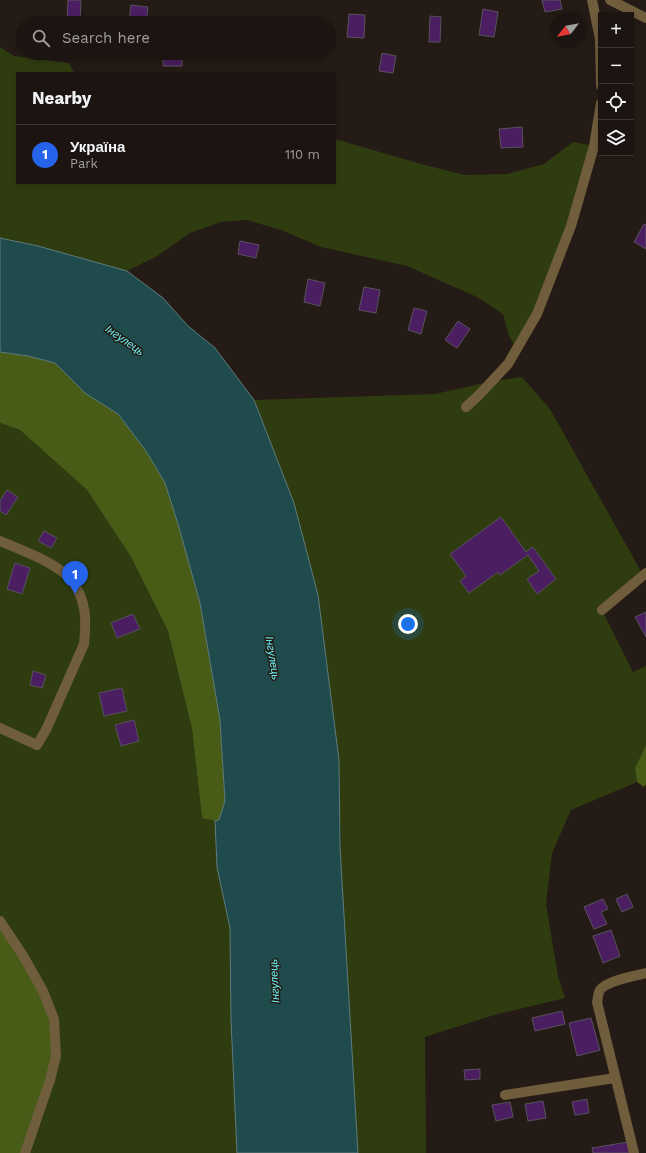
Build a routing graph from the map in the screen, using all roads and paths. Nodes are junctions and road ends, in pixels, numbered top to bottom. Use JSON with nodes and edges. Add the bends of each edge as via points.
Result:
{"nodes":[{"id":1,"x":592,"y":0,"type":"edge"},
{"id":2,"x":610,"y":0,"type":"edge"},
{"id":3,"x":646,"y":18,"type":"edge"},
{"id":4,"x":601,"y":84,"type":"edge"},
{"id":5,"x":598,"y":120,"type":"edge"},
{"id":6,"x":466,"y":407,"type":"dead end"},
{"id":7,"x":0,"y":541,"type":"edge"},
{"id":8,"x":646,"y":573,"type":"edge"},
{"id":9,"x":602,"y":610,"type":"dead end"},
{"id":10,"x":0,"y":728,"type":"edge"},
{"id":11,"x":0,"y":921,"type":"edge"},
{"id":12,"x":646,"y":973,"type":"edge"},
{"id":13,"x":615,"y":1078,"type":"junction"},
{"id":14,"x":505,"y":1095,"type":"dead end"},
{"id":15,"x":25,"y":1153,"type":"edge"},
{"id":16,"x":634,"y":1153,"type":"edge"}],
"edges":[{"from":1,"to":4,"type":"street","via":[[600,39]]},
{"from":2,"to":3,"type":"street"},
{"from":5,"to":6,"type":"street","via":[[594,146],[571,226],[537,314],[508,364]]},
{"from":7,"to":10,"type":"street","via":[[55,567],[70,578],[78,591],[86,618],[84,644],[37,745]]},
{"from":8,"to":9,"type":"street"},
{"from":11,"to":15,"type":"street","via":[[43,991],[54,1019],[56,1056]]},
{"from":12,"to":13,"type":"street","via":[[608,984],[600,990],[597,1002]]},
{"from":13,"to":14,"type":"street"},
{"from":13,"to":16,"type":"street"}]}
